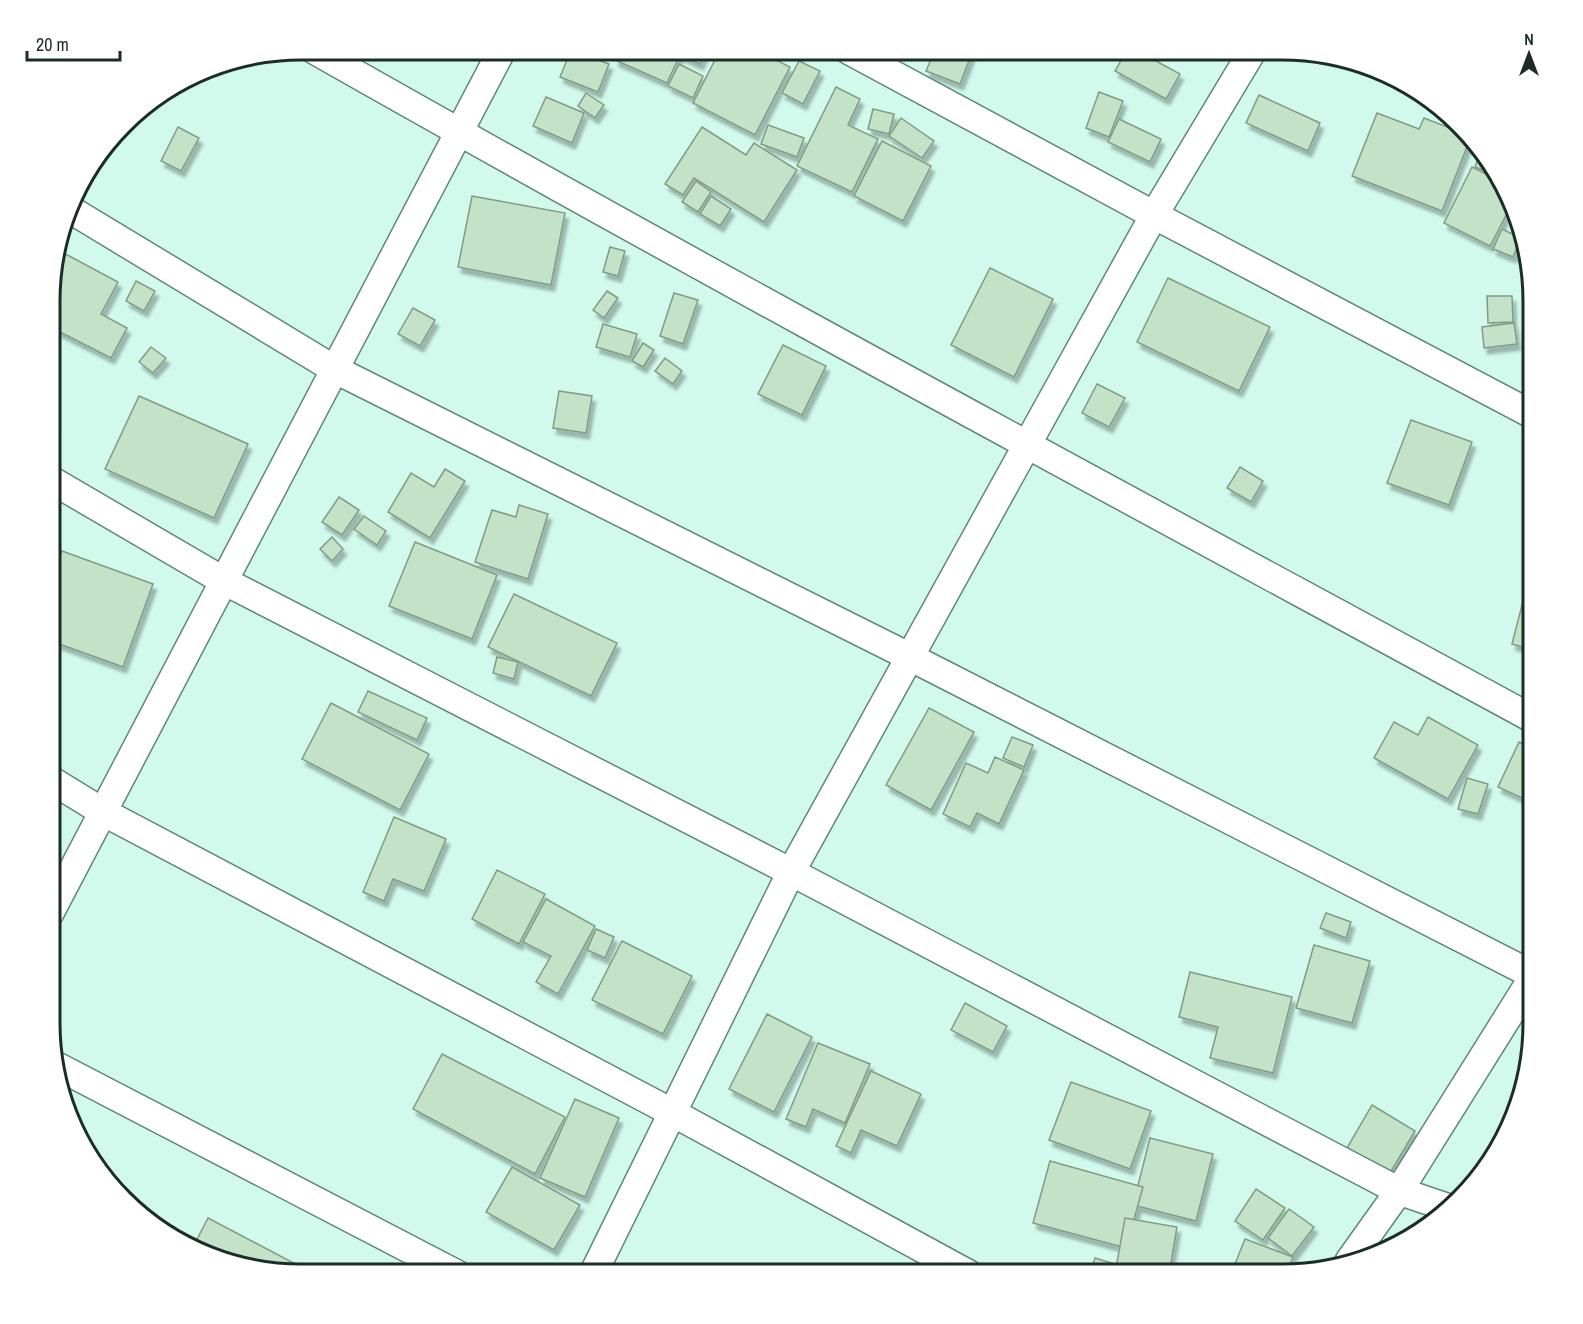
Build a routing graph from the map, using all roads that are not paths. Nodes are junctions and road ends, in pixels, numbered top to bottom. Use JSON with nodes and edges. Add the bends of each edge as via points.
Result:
{"nodes":[{"id":1,"x":332,"y":60,"type":"edge"},
{"id":2,"x":497,"y":60,"type":"edge"},
{"id":3,"x":867,"y":60,"type":"edge"},
{"id":4,"x":1247,"y":60,"type":"edge"},
{"id":5,"x":458,"y":132,"type":"junction"},
{"id":6,"x":76,"y":213,"type":"edge"},
{"id":7,"x":1154,"y":215,"type":"junction"},
{"id":8,"x":334,"y":369,"type":"junction"},
{"id":9,"x":1523,"y":409,"type":"edge"},
{"id":10,"x":1028,"y":444,"type":"junction"},
{"id":11,"x":60,"y":485,"type":"edge"},
{"id":12,"x":224,"y":581,"type":"junction"},
{"id":13,"x":910,"y":657,"type":"junction"},
{"id":14,"x":1523,"y":714,"type":"edge"},
{"id":15,"x":60,"y":786,"type":"edge"},
{"id":16,"x":103,"y":812,"type":"junction"},
{"id":17,"x":791,"y":872,"type":"junction"},
{"id":18,"x":60,"y":894,"type":"edge"},
{"id":19,"x":1523,"y":971,"type":"edge"},
{"id":20,"x":1523,"y":992,"type":"edge"},
{"id":21,"x":65,"y":1070,"type":"edge"},
{"id":22,"x":673,"y":1113,"type":"junction"},
{"id":23,"x":1399,"y":1191,"type":"junction"},
{"id":24,"x":1440,"y":1205,"type":"edge"},
{"id":25,"x":1355,"y":1253,"type":"edge"},
{"id":26,"x":438,"y":1264,"type":"edge"},
{"id":27,"x":599,"y":1264,"type":"edge"},
{"id":28,"x":951,"y":1264,"type":"edge"}],
"edges":[{"from":1,"to":5,"type":"street"},
{"from":2,"to":5,"type":"street"},
{"from":3,"to":7,"type":"street"},
{"from":4,"to":7,"type":"street"},
{"from":5,"to":8,"type":"street"},
{"from":5,"to":10,"type":"street"},
{"from":6,"to":8,"type":"street"},
{"from":7,"to":9,"type":"street"},
{"from":7,"to":10,"type":"street"},
{"from":8,"to":12,"type":"street"},
{"from":8,"to":13,"type":"street"},
{"from":10,"to":13,"type":"street"},
{"from":10,"to":14,"type":"street"},
{"from":11,"to":12,"type":"street"},
{"from":12,"to":16,"type":"street"},
{"from":12,"to":17,"type":"street"},
{"from":13,"to":17,"type":"street"},
{"from":13,"to":19,"type":"street"},
{"from":15,"to":16,"type":"street"},
{"from":16,"to":18,"type":"street"},
{"from":16,"to":22,"type":"street"},
{"from":17,"to":22,"type":"street"},
{"from":17,"to":23,"type":"street"},
{"from":20,"to":23,"type":"street"},
{"from":21,"to":26,"type":"street"},
{"from":22,"to":27,"type":"street"},
{"from":22,"to":28,"type":"street"},
{"from":23,"to":24,"type":"street"},
{"from":23,"to":25,"type":"street"}]}
